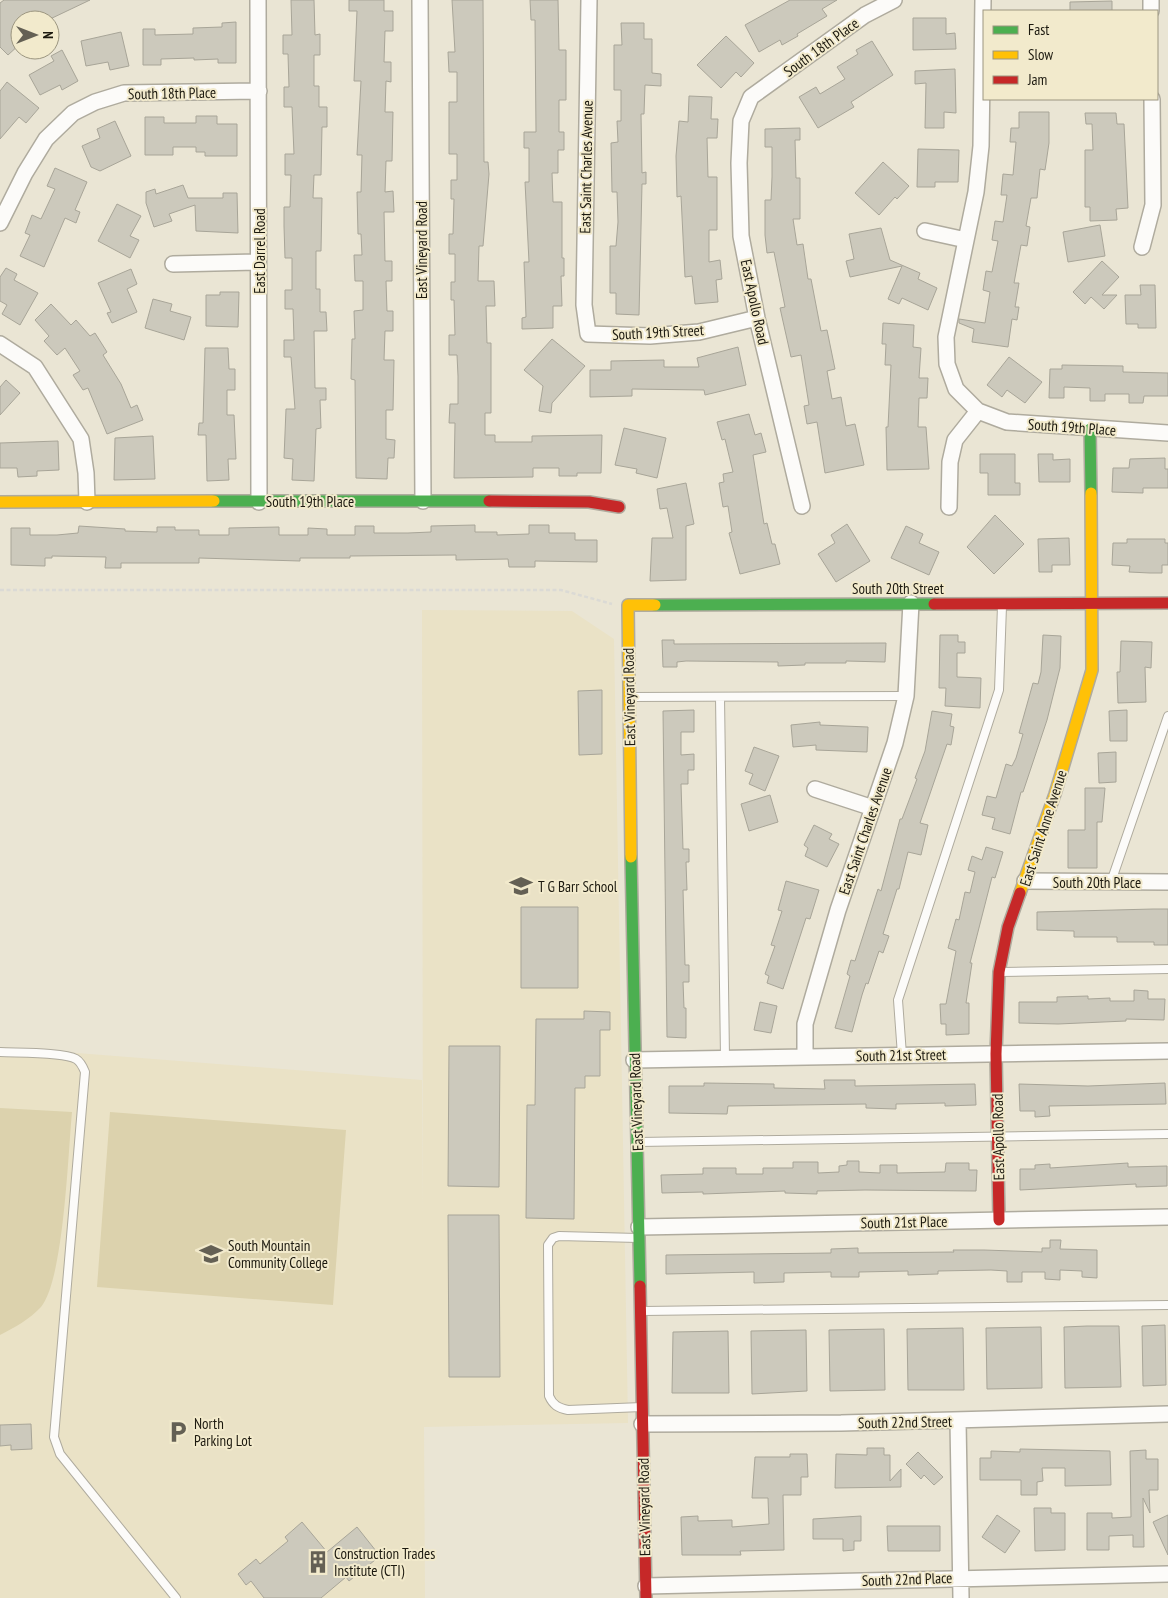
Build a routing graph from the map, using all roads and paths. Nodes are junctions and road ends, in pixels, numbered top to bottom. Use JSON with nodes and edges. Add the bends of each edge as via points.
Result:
{"nodes":[{"id":1,"x":258,"y":0,"type":"edge"},
{"id":2,"x":420,"y":0,"type":"edge"},
{"id":3,"x":588,"y":0,"type":"edge"},
{"id":4,"x":894,"y":0,"type":"edge"},
{"id":5,"x":983,"y":0,"type":"edge"},
{"id":6,"x":983,"y":90,"type":"edge"},
{"id":7,"x":259,"y":91,"type":"junction"},
{"id":8,"x":751,"y":97,"type":"joint"},
{"id":9,"x":1152,"y":100,"type":"edge"},
{"id":10,"x":0,"y":223,"type":"edge"},
{"id":11,"x":924,"y":231,"type":"dead end"},
{"id":12,"x":966,"y":240,"type":"junction"},
{"id":13,"x":1142,"y":247,"type":"dead end"},
{"id":14,"x":258,"y":262,"type":"junction"},
{"id":15,"x":173,"y":264,"type":"dead end"},
{"id":16,"x":757,"y":318,"type":"junction"},
{"id":17,"x":588,"y":334,"type":"joint"},
{"id":18,"x":0,"y":344,"type":"edge"},
{"id":19,"x":978,"y":411,"type":"junction"},
{"id":20,"x":1090,"y":429,"type":"junction"},
{"id":21,"x":1168,"y":433,"type":"edge"},
{"id":22,"x":423,"y":501,"type":"junction"},
{"id":23,"x":0,"y":502,"type":"edge"},
{"id":24,"x":87,"y":502,"type":"junction"},
{"id":25,"x":259,"y":502,"type":"junction"},
{"id":26,"x":802,"y":506,"type":"dead end"},
{"id":27,"x":619,"y":507,"type":"dead end"},
{"id":28,"x":949,"y":507,"type":"dead end"},
{"id":29,"x":0,"y":590,"type":"edge"},
{"id":30,"x":911,"y":602,"type":"junction"},
{"id":31,"x":1092,"y":602,"type":"junction"},
{"id":32,"x":1168,"y":603,"type":"edge"},
{"id":33,"x":1002,"y":604,"type":"junction"},
{"id":34,"x":628,"y":605,"type":"junction"},
{"id":35,"x":906,"y":696,"type":"junction"},
{"id":36,"x":629,"y":697,"type":"junction"},
{"id":37,"x":720,"y":697,"type":"junction"},
{"id":38,"x":1168,"y":716,"type":"edge"},
{"id":39,"x":815,"y":789,"type":"dead end"},
{"id":40,"x":873,"y":808,"type":"junction"},
{"id":41,"x":1026,"y":881,"type":"junction"},
{"id":42,"x":1111,"y":882,"type":"junction"},
{"id":43,"x":1168,"y":882,"type":"edge"},
{"id":44,"x":1168,"y":969,"type":"edge"},
{"id":45,"x":999,"y":972,"type":"junction"},
{"id":46,"x":1168,"y":1051,"type":"edge"},
{"id":47,"x":0,"y":1052,"type":"edge"},
{"id":48,"x":996,"y":1054,"type":"junction"},
{"id":49,"x":902,"y":1055,"type":"junction"},
{"id":50,"x":805,"y":1057,"type":"junction"},
{"id":51,"x":725,"y":1058,"type":"junction"},
{"id":52,"x":634,"y":1060,"type":"junction"},
{"id":53,"x":1168,"y":1134,"type":"edge"},
{"id":54,"x":998,"y":1138,"type":"junction"},
{"id":55,"x":637,"y":1142,"type":"junction"},
{"id":56,"x":1168,"y":1217,"type":"edge"},
{"id":57,"x":999,"y":1220,"type":"junction"},
{"id":58,"x":640,"y":1232,"type":"junction"},
{"id":59,"x":1168,"y":1305,"type":"edge"},
{"id":60,"x":640,"y":1311,"type":"junction"},
{"id":61,"x":642,"y":1407,"type":"junction"},
{"id":62,"x":1168,"y":1414,"type":"edge"},
{"id":63,"x":958,"y":1420,"type":"junction"},
{"id":64,"x":642,"y":1424,"type":"junction"},
{"id":65,"x":1168,"y":1574,"type":"edge"},
{"id":66,"x":961,"y":1578,"type":"junction"},
{"id":67,"x":646,"y":1592,"type":"edge"},
{"id":68,"x":176,"y":1598,"type":"edge"},
{"id":69,"x":961,"y":1598,"type":"edge"}],
"edges":[{"from":1,"to":7,"type":"street","name":"East Darrel Road"},
{"from":2,"to":22,"type":"street","name":"East Vineyard Road"},
{"from":3,"to":17,"type":"street","name":"East Saint Charles Avenue","via":[[584,305]]},
{"from":4,"to":8,"type":"street","name":"South 18th Place","via":[[865,15]]},
{"from":5,"to":6,"type":"street"},
{"from":6,"to":12,"type":"street","via":[[976,192]]},
{"from":7,"to":10,"type":"street","name":"South 18th Place","via":[[124,93],[73,113],[46,138]]},
{"from":7,"to":14,"type":"street","name":"East Darrel Road"},
{"from":8,"to":16,"type":"street","name":"East Apollo Road","via":[[740,121],[739,163],[741,236]]},
{"from":9,"to":13,"type":"street","via":[[1153,205]]},
{"from":11,"to":12,"type":"street"},
{"from":12,"to":19,"type":"street","via":[[946,337],[947,364],[956,388]]},
{"from":14,"to":15,"type":"street"},
{"from":14,"to":25,"type":"street","name":"East Darrel Road"},
{"from":16,"to":17,"type":"street","name":"South 19th Street","via":[[699,332],[650,336]]},
{"from":16,"to":26,"type":"street","name":"East Apollo Road"},
{"from":18,"to":24,"type":"street","via":[[35,367],[81,440]]},
{"from":19,"to":20,"type":"street","name":"South 19th Place","via":[[1007,422]]},
{"from":19,"to":28,"type":"street","via":[[955,440],[950,462]]},
{"from":20,"to":21,"type":"street","name":"South 19th Place"},
{"from":20,"to":31,"type":"street","name":"East Saint Anne Avenue"},
{"from":22,"to":25,"type":"street","name":"South 19th Place"},
{"from":22,"to":27,"type":"street","name":"South 19th Place","via":[[589,502]]},
{"from":23,"to":24,"type":"street","name":"South 19th Place"},
{"from":24,"to":25,"type":"street","name":"South 19th Place"},
{"from":29,"to":34,"type":"path","via":[[561,590],[612,604]]},
{"from":30,"to":33,"type":"street","name":"South 20th Street"},
{"from":30,"to":34,"type":"street","name":"South 20th Street"},
{"from":30,"to":35,"type":"street","name":"East Saint Charles Avenue"},
{"from":31,"to":32,"type":"street","name":"South 20th Street"},
{"from":31,"to":33,"type":"street","name":"South 20th Street"},
{"from":31,"to":41,"type":"street","name":"East Saint Anne Avenue","via":[[1092,670]]},
{"from":33,"to":49,"type":"lane","via":[[998,690],[898,1000]]},
{"from":34,"to":36,"type":"street","name":"East Vineyard Road"},
{"from":35,"to":37,"type":"lane"},
{"from":35,"to":40,"type":"street","name":"East Saint Charles Avenue","via":[[895,743]]},
{"from":36,"to":37,"type":"lane"},
{"from":36,"to":52,"type":"street","name":"East Vineyard Road"},
{"from":37,"to":51,"type":"lane"},
{"from":38,"to":42,"type":"lane"},
{"from":39,"to":40,"type":"street"},
{"from":40,"to":50,"type":"street","name":"East Saint Charles Avenue","via":[[838,910],[805,1024]]},
{"from":41,"to":42,"type":"street","name":"South 20th Place"},
{"from":41,"to":45,"type":"street","name":"East Saint Anne Avenue","via":[[1008,927]]},
{"from":42,"to":43,"type":"street","name":"South 20th Place"},
{"from":44,"to":45,"type":"lane"},
{"from":45,"to":48,"type":"street","name":"East Saint Anne Avenue"},
{"from":46,"to":48,"type":"street","name":"South 21st Street"},
{"from":47,"to":68,"type":"lane","via":[[76,1059],[85,1072],[54,1437],[60,1454]]},
{"from":48,"to":49,"type":"street","name":"South 21st Street"},
{"from":48,"to":54,"type":"street","name":"East Apollo Road"},
{"from":49,"to":50,"type":"street","name":"South 21st Street"},
{"from":50,"to":51,"type":"street","name":"South 21st Street"},
{"from":51,"to":52,"type":"street","name":"South 21st Street"},
{"from":52,"to":55,"type":"street","name":"East Vineyard Road"},
{"from":53,"to":54,"type":"lane"},
{"from":54,"to":55,"type":"lane"},
{"from":54,"to":57,"type":"street","name":"East Apollo Road"},
{"from":55,"to":58,"type":"street","name":"East Vineyard Road"},
{"from":56,"to":57,"type":"street","name":"South 21st Place"},
{"from":57,"to":58,"type":"street","name":"South 21st Place"},
{"from":58,"to":60,"type":"street","name":"East Vineyard Road"},
{"from":58,"to":61,"type":"lane","via":[[559,1236],[548,1245],[549,1396],[558,1408],[568,1410]]},
{"from":59,"to":60,"type":"lane"},
{"from":60,"to":61,"type":"street","name":"East Vineyard Road"},
{"from":61,"to":64,"type":"street","name":"East Vineyard Road"},
{"from":62,"to":63,"type":"street","name":"South 22nd Street"},
{"from":63,"to":64,"type":"street","name":"South 22nd Street"},
{"from":63,"to":66,"type":"street"},
{"from":64,"to":67,"type":"street","name":"East Vineyard Road"},
{"from":65,"to":66,"type":"street","name":"South 22nd Place"},
{"from":66,"to":67,"type":"street","name":"South 22nd Place"},
{"from":66,"to":69,"type":"street"}]}
